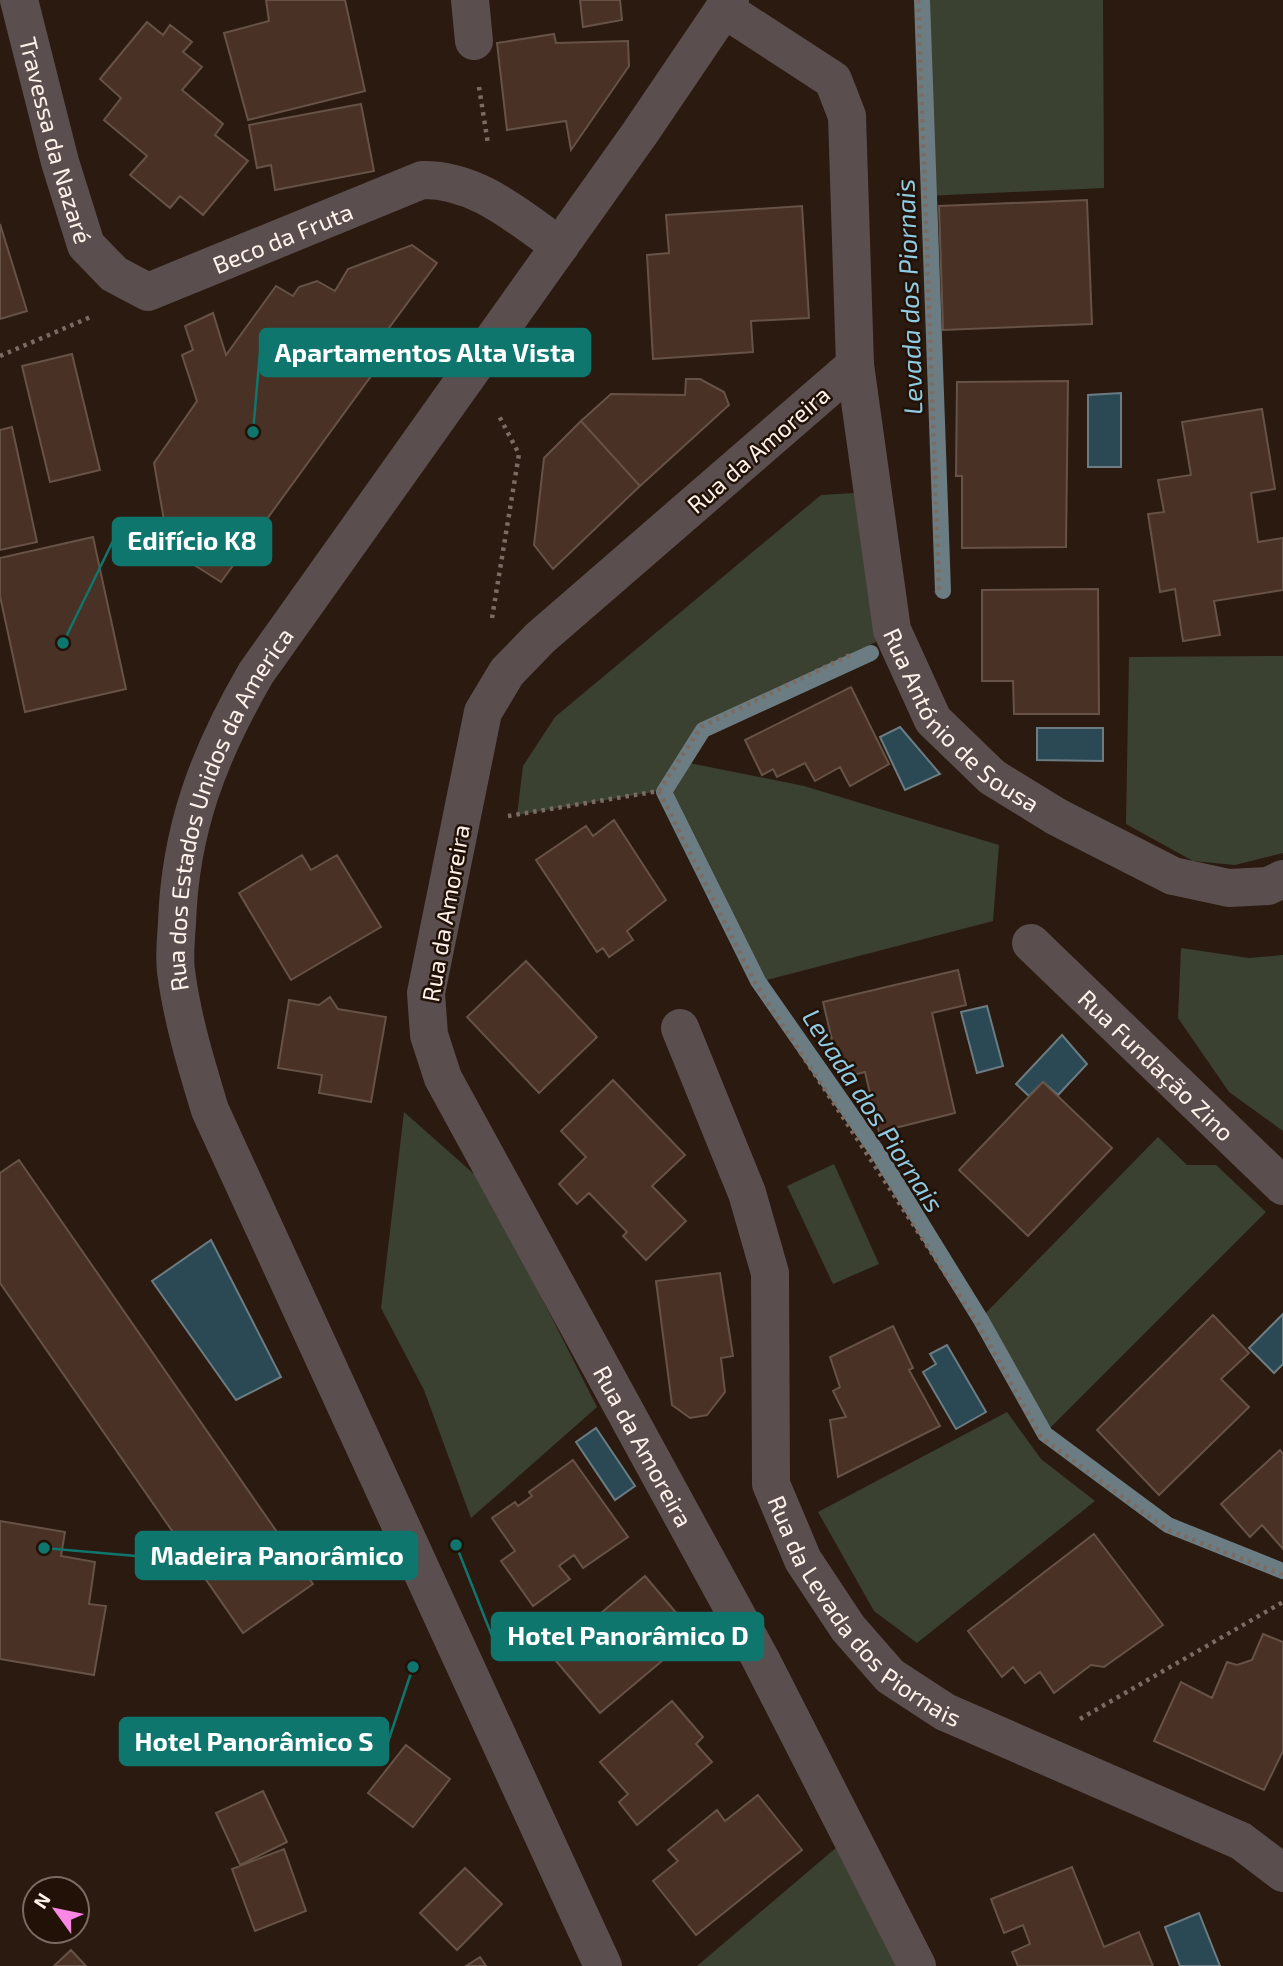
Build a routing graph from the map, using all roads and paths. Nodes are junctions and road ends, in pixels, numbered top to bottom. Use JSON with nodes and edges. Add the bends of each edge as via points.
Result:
{"nodes":[{"id":1,"x":19,"y":0,"type":"edge"},
{"id":2,"x":470,"y":0,"type":"edge"},
{"id":3,"x":918,"y":0,"type":"edge"},
{"id":4,"x":727,"y":5,"type":"edge"},
{"id":5,"x":474,"y":41,"type":"dead end"},
{"id":6,"x":560,"y":246,"type":"junction"},
{"id":7,"x":148,"y":292,"type":"junction"},
{"id":8,"x":0,"y":356,"type":"edge"},
{"id":9,"x":855,"y":365,"type":"junction"},
{"id":10,"x":498,"y":413,"type":"dead end"},
{"id":11,"x":492,"y":620,"type":"dead end"},
{"id":12,"x":892,"y":631,"type":"junction"},
{"id":13,"x":659,"y":791,"type":"junction"},
{"id":14,"x":460,"y":822,"type":"junction"},
{"id":15,"x":1283,"y":879,"type":"edge"},
{"id":16,"x":1031,"y":943,"type":"dead end"},
{"id":17,"x":680,"y":1028,"type":"dead end"},
{"id":18,"x":1283,"y":1186,"type":"edge"},
{"id":19,"x":1283,"y":1576,"type":"edge"},
{"id":20,"x":1283,"y":1602,"type":"edge"},
{"id":21,"x":1073,"y":1723,"type":"dead end"},
{"id":22,"x":1283,"y":1873,"type":"edge"},
{"id":23,"x":603,"y":1966,"type":"edge"},
{"id":24,"x":917,"y":1966,"type":"edge"}],
"edges":[{"from":1,"to":7,"type":"street","name":"Travessa da Nazaré","via":[[86,245],[114,274]]},
{"from":2,"to":5,"type":"street"},
{"from":3,"to":12,"type":"path","via":[[939,590]]},
{"from":4,"to":6,"type":"street","name":"Rua dos Estados Unidos da America"},
{"from":4,"to":9,"type":"street","via":[[833,80],[847,116]]},
{"from":6,"to":7,"type":"street","name":"Beco da Fruta","via":[[465,185],[422,180]]},
{"from":6,"to":23,"type":"street","name":"Rua dos Estados Unidos da America","via":[[256,673],[225,725],[202,780],[182,861],[175,968],[210,1110]]},
{"from":7,"to":8,"type":"path"},
{"from":9,"to":12,"type":"street","name":"Rua António de Sousa"},
{"from":9,"to":14,"type":"street","name":"Rua da Amoreira","via":[[540,638],[508,672],[483,712]]},
{"from":10,"to":11,"type":"path","via":[[519,454]]},
{"from":12,"to":13,"type":"path","via":[[701,727]]},
{"from":12,"to":15,"type":"street","name":"Rua António de Sousa","via":[[933,719],[992,777],[1057,817],[1173,876],[1229,888],[1268,886]]},
{"from":13,"to":14,"type":"path"},
{"from":13,"to":19,"type":"path","via":[[755,983],[977,1322],[1041,1437],[1166,1529]]},
{"from":14,"to":24,"type":"street","name":"Rua da Amoreira","via":[[426,993],[429,1035],[443,1078],[761,1658]]},
{"from":16,"to":18,"type":"street","name":"Rua Fundação Zino"},
{"from":17,"to":22,"type":"street","name":"Rua da Levada dos Piornais","via":[[747,1193],[769,1273],[771,1484],[803,1560],[848,1628],[890,1676],[944,1712],[1241,1841]]},
{"from":20,"to":21,"type":"path"}]}
